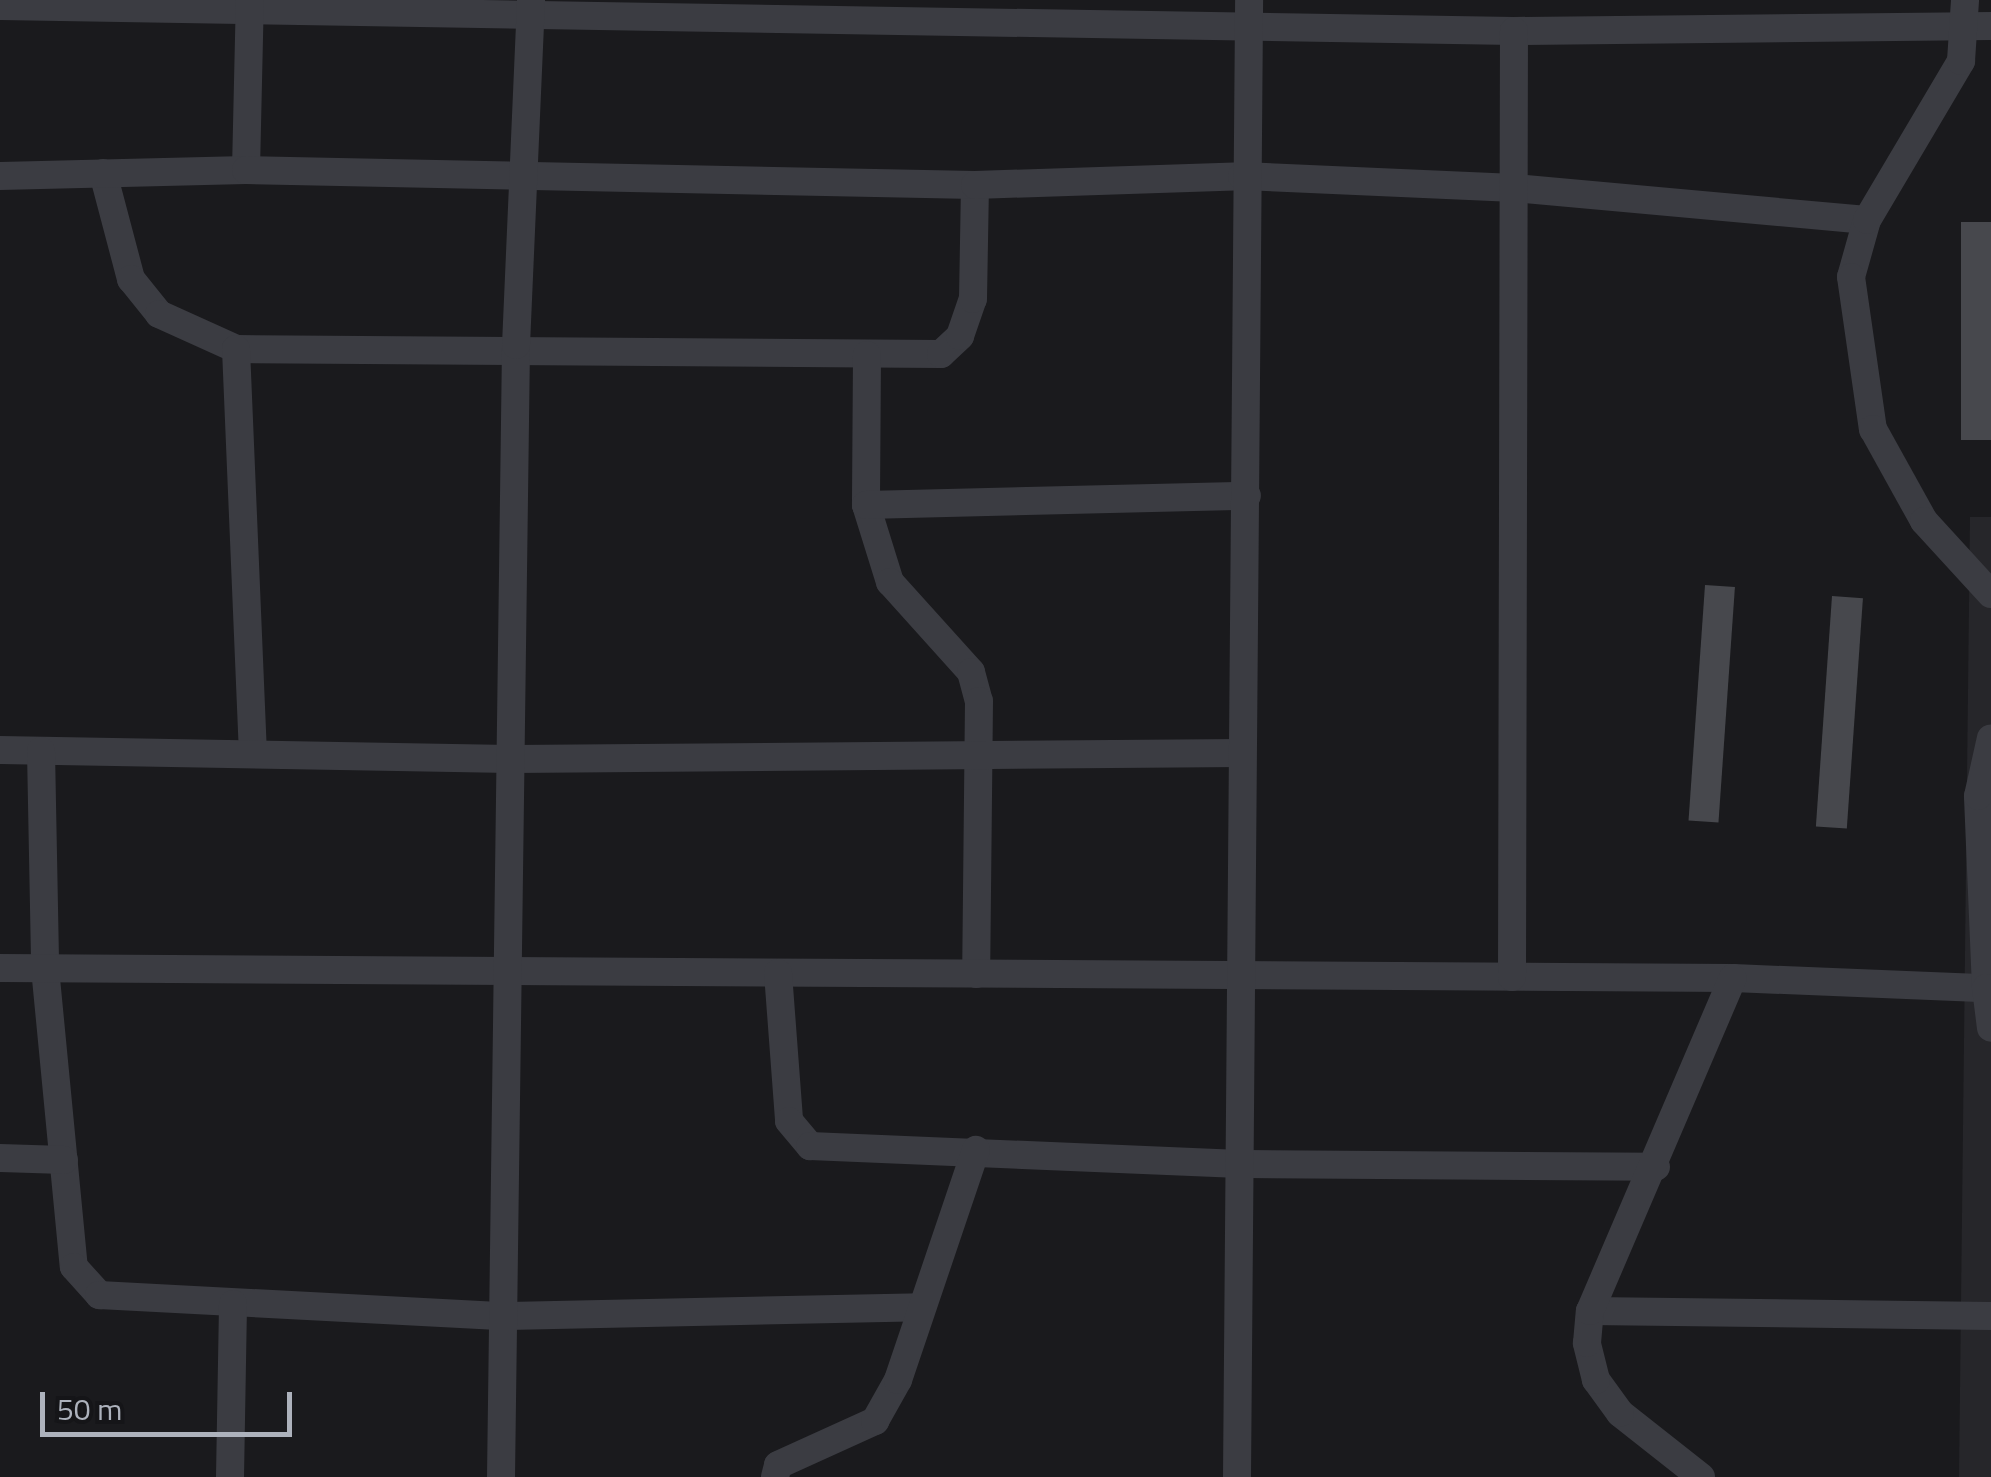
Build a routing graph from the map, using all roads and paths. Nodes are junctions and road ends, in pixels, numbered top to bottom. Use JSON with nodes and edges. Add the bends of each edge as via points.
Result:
{"nodes":[{"id":1,"x":0,"y":6,"type":"edge"},
{"id":2,"x":250,"y":6,"type":"edge"},
{"id":3,"x":532,"y":8,"type":"edge"},
{"id":4,"x":880,"y":10,"type":"edge"},
{"id":5,"x":1249,"y":11,"type":"edge"},
{"id":6,"x":1714,"y":14,"type":"edge"},
{"id":7,"x":1974,"y":17,"type":"edge"},
{"id":8,"x":1514,"y":31,"type":"junction"},
{"id":9,"x":246,"y":170,"type":"junction"},
{"id":10,"x":103,"y":174,"type":"junction"},
{"id":11,"x":0,"y":176,"type":"edge"},
{"id":12,"x":1242,"y":176,"type":"junction"},
{"id":13,"x":522,"y":183,"type":"junction"},
{"id":14,"x":975,"y":185,"type":"junction"},
{"id":15,"x":1515,"y":188,"type":"junction"},
{"id":16,"x":1867,"y":220,"type":"junction"},
{"id":17,"x":516,"y":345,"type":"junction"},
{"id":18,"x":236,"y":349,"type":"junction"},
{"id":19,"x":867,"y":355,"type":"junction"},
{"id":20,"x":1247,"y":496,"type":"junction"},
{"id":21,"x":866,"y":505,"type":"junction"},
{"id":22,"x":1991,"y":594,"type":"edge"},
{"id":23,"x":1991,"y":738,"type":"edge"},
{"id":24,"x":0,"y":750,"type":"edge"},
{"id":25,"x":41,"y":751,"type":"junction"},
{"id":26,"x":1242,"y":752,"type":"junction"},
{"id":27,"x":252,"y":754,"type":"junction"},
{"id":28,"x":513,"y":759,"type":"junction"},
{"id":29,"x":973,"y":759,"type":"junction"},
{"id":30,"x":1987,"y":882,"type":"edge"},
{"id":31,"x":0,"y":968,"type":"edge"},
{"id":32,"x":45,"y":968,"type":"junction"},
{"id":33,"x":507,"y":971,"type":"junction"},
{"id":34,"x":778,"y":972,"type":"junction"},
{"id":35,"x":976,"y":974,"type":"junction"},
{"id":36,"x":1245,"y":974,"type":"junction"},
{"id":37,"x":1512,"y":977,"type":"junction"},
{"id":38,"x":1732,"y":978,"type":"junction"},
{"id":39,"x":1986,"y":988,"type":"junction"},
{"id":40,"x":1991,"y":1028,"type":"edge"},
{"id":41,"x":976,"y":1150,"type":"junction"},
{"id":42,"x":0,"y":1158,"type":"edge"},
{"id":43,"x":64,"y":1160,"type":"junction"},
{"id":44,"x":1246,"y":1164,"type":"junction"},
{"id":45,"x":1656,"y":1167,"type":"junction"},
{"id":46,"x":233,"y":1304,"type":"junction"},
{"id":47,"x":922,"y":1307,"type":"junction"},
{"id":48,"x":1590,"y":1311,"type":"junction"},
{"id":49,"x":503,"y":1316,"type":"junction"},
{"id":50,"x":1991,"y":1316,"type":"edge"},
{"id":51,"x":230,"y":1477,"type":"edge"},
{"id":52,"x":501,"y":1477,"type":"edge"},
{"id":53,"x":775,"y":1477,"type":"edge"},
{"id":54,"x":1237,"y":1477,"type":"edge"},
{"id":55,"x":1701,"y":1477,"type":"edge"}],
"edges":[{"from":1,"to":2,"type":"street"},
{"from":2,"to":3,"type":"street"},
{"from":2,"to":9,"type":"street"},
{"from":3,"to":4,"type":"street"},
{"from":3,"to":13,"type":"street"},
{"from":4,"to":5,"type":"street"},
{"from":5,"to":8,"type":"street"},
{"from":5,"to":12,"type":"street"},
{"from":6,"to":7,"type":"street"},
{"from":6,"to":8,"type":"street"},
{"from":7,"to":16,"type":"street","via":[[1961,61]]},
{"from":8,"to":15,"type":"street"},
{"from":9,"to":10,"type":"street"},
{"from":9,"to":13,"type":"street"},
{"from":10,"to":11,"type":"street"},
{"from":10,"to":18,"type":"street","via":[[131,278],[159,314]]},
{"from":12,"to":14,"type":"street"},
{"from":12,"to":15,"type":"street"},
{"from":12,"to":20,"type":"street"},
{"from":13,"to":14,"type":"street"},
{"from":13,"to":17,"type":"street"},
{"from":14,"to":19,"type":"street","via":[[973,298],[960,336],[941,354]]},
{"from":15,"to":16,"type":"street"},
{"from":15,"to":37,"type":"street"},
{"from":16,"to":22,"type":"street","via":[[1850,277],[1873,429],[1907,496]]},
{"from":17,"to":18,"type":"street"},
{"from":17,"to":19,"type":"street"},
{"from":17,"to":28,"type":"street"},
{"from":18,"to":27,"type":"street"},
{"from":19,"to":21,"type":"street"},
{"from":20,"to":21,"type":"street"},
{"from":20,"to":26,"type":"street"},
{"from":21,"to":29,"type":"street","via":[[890,582],[971,672],[979,701]]},
{"from":23,"to":30,"type":"street","via":[[1978,796]]},
{"from":24,"to":25,"type":"street"},
{"from":25,"to":27,"type":"street"},
{"from":25,"to":32,"type":"street"},
{"from":26,"to":29,"type":"street"},
{"from":26,"to":36,"type":"street"},
{"from":27,"to":28,"type":"street"},
{"from":28,"to":29,"type":"street"},
{"from":28,"to":33,"type":"street"},
{"from":29,"to":35,"type":"street"},
{"from":30,"to":39,"type":"street"},
{"from":31,"to":32,"type":"street"},
{"from":32,"to":33,"type":"street"},
{"from":32,"to":43,"type":"street"},
{"from":33,"to":34,"type":"street"},
{"from":33,"to":49,"type":"street"},
{"from":34,"to":35,"type":"street"},
{"from":34,"to":41,"type":"street","via":[[796,1138]]},
{"from":35,"to":36,"type":"street"},
{"from":36,"to":37,"type":"street"},
{"from":36,"to":44,"type":"street"},
{"from":37,"to":38,"type":"street"},
{"from":38,"to":39,"type":"street"},
{"from":38,"to":45,"type":"street"},
{"from":39,"to":40,"type":"street"},
{"from":41,"to":44,"type":"street"},
{"from":41,"to":47,"type":"street"},
{"from":42,"to":43,"type":"street"},
{"from":43,"to":46,"type":"street","via":[[82,1283],[99,1295]]},
{"from":44,"to":45,"type":"street"},
{"from":44,"to":54,"type":"street"},
{"from":45,"to":48,"type":"street"},
{"from":46,"to":49,"type":"street"},
{"from":46,"to":51,"type":"street"},
{"from":47,"to":49,"type":"street"},
{"from":47,"to":53,"type":"street","via":[[875,1421],[798,1454]]},
{"from":48,"to":50,"type":"street"},
{"from":48,"to":55,"type":"street","via":[[1596,1380],[1620,1413]]},
{"from":49,"to":52,"type":"street"}]}
